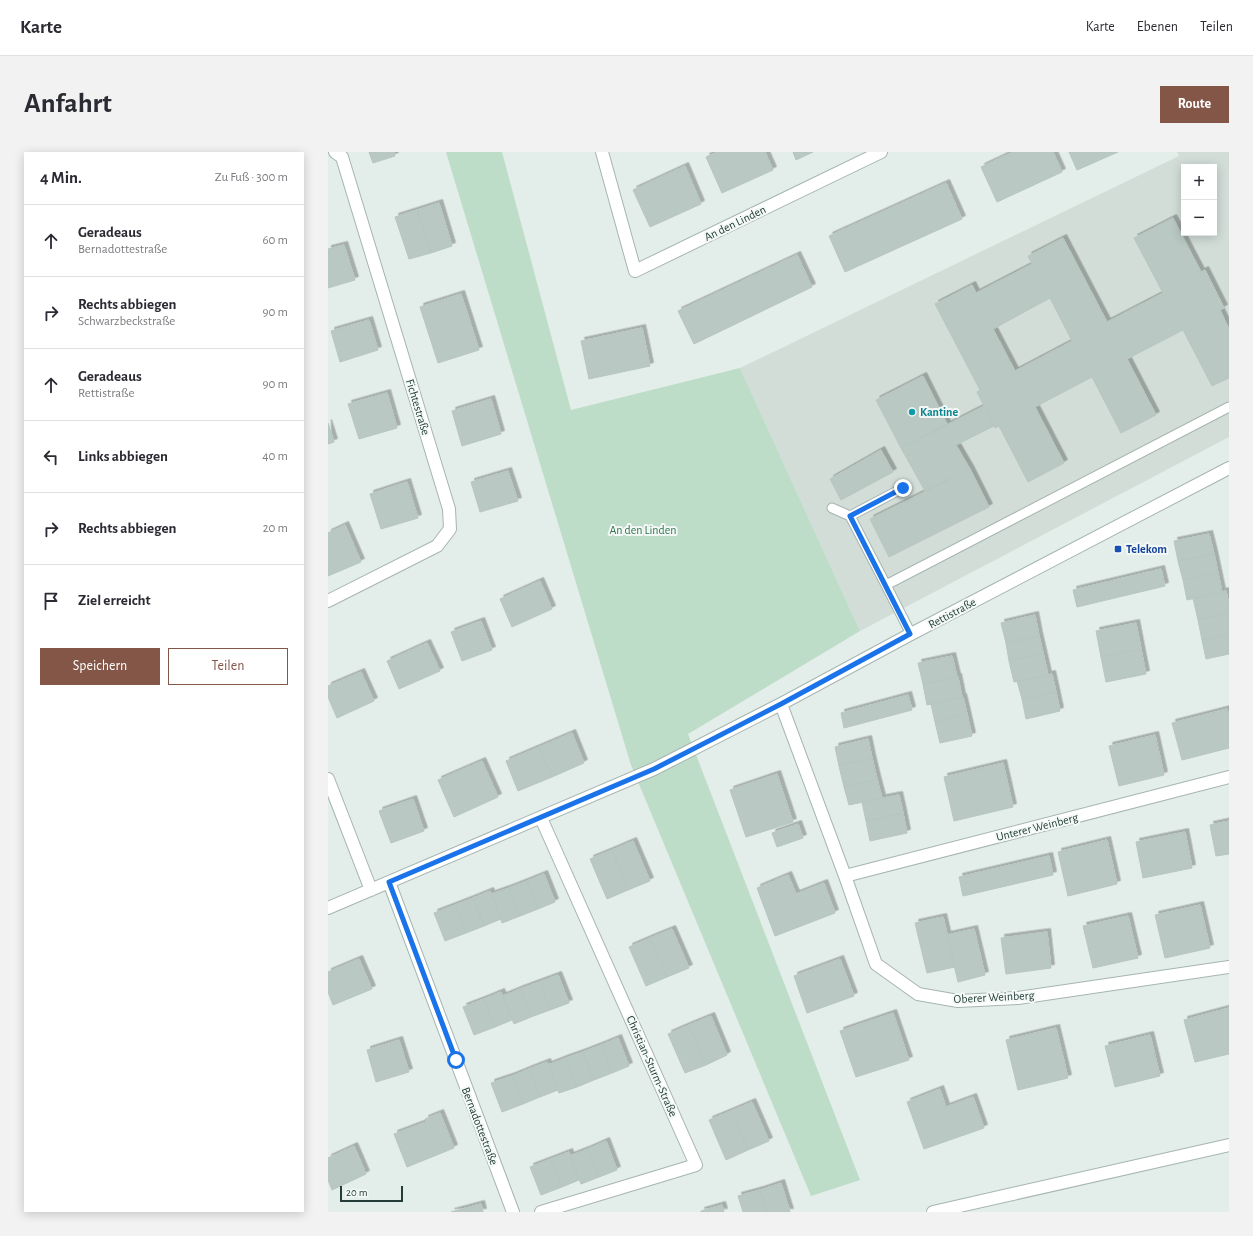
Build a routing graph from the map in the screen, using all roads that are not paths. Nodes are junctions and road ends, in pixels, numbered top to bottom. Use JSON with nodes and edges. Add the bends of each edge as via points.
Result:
{"nodes":[{"id":1,"x":335,"y":152,"type":"edge"},
{"id":2,"x":602,"y":152,"type":"edge"},
{"id":3,"x":881,"y":152,"type":"edge"},
{"id":4,"x":1229,"y":407,"type":"edge"},
{"id":5,"x":1229,"y":468,"type":"edge"},
{"id":6,"x":903,"y":488,"type":"dead end"},
{"id":7,"x":832,"y":508,"type":"dead end"},
{"id":8,"x":850,"y":516,"type":"junction"},
{"id":9,"x":886,"y":586,"type":"junction"},
{"id":10,"x":328,"y":601,"type":"edge"},
{"id":11,"x":910,"y":634,"type":"junction"},
{"id":12,"x":781,"y":704,"type":"junction"},
{"id":13,"x":1229,"y":777,"type":"edge"},
{"id":14,"x":328,"y":779,"type":"edge"},
{"id":15,"x":541,"y":818,"type":"junction"},
{"id":16,"x":846,"y":876,"type":"junction"},
{"id":17,"x":389,"y":882,"type":"junction"},
{"id":18,"x":371,"y":890,"type":"junction"},
{"id":19,"x":328,"y":908,"type":"edge"},
{"id":20,"x":1229,"y":967,"type":"edge"},
{"id":21,"x":1229,"y":1145,"type":"edge"},
{"id":22,"x":513,"y":1212,"type":"edge"},
{"id":23,"x":541,"y":1212,"type":"edge"},
{"id":24,"x":933,"y":1212,"type":"edge"}],
"edges":[{"from":1,"to":10,"type":"street","name":"Fichtestraße","via":[[342,157],[347,172],[449,509],[450,529],[437,546]]},
{"from":2,"to":3,"type":"street","name":"An den Linden","via":[[635,271]]},
{"from":4,"to":9,"type":"lane"},
{"from":5,"to":11,"type":"street","name":"Rettistraße"},
{"from":6,"to":8,"type":"lane"},
{"from":7,"to":8,"type":"lane"},
{"from":8,"to":9,"type":"lane"},
{"from":9,"to":11,"type":"lane"},
{"from":11,"to":12,"type":"street","name":"Rettistraße"},
{"from":12,"to":15,"type":"street","name":"Rettistraße","via":[[654,769]]},
{"from":12,"to":16,"type":"street","name":"Oberer Weinberg"},
{"from":13,"to":16,"type":"street","name":"Unterer Weinberg"},
{"from":14,"to":18,"type":"street"},
{"from":15,"to":17,"type":"street","name":"Rettistraße"},
{"from":15,"to":23,"type":"street","name":"Christian-Sturm-Straße","via":[[696,1165]]},
{"from":16,"to":20,"type":"street","name":"Oberer Weinberg","via":[[876,964],[918,994],[958,1001],[1018,998]]},
{"from":17,"to":18,"type":"street","name":"Rettistraße"},
{"from":17,"to":22,"type":"street","name":"Bernadottestraße"},
{"from":18,"to":19,"type":"street","name":"Rettistraße"},
{"from":21,"to":24,"type":"street"}]}
